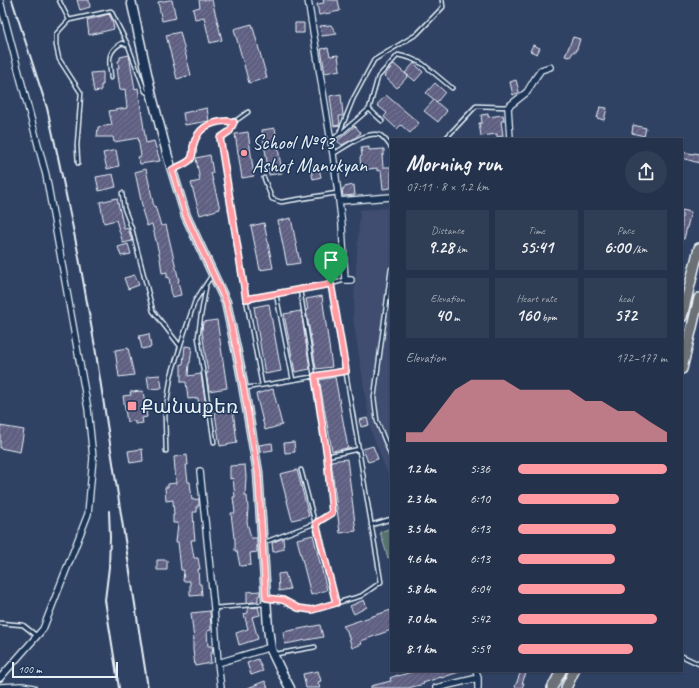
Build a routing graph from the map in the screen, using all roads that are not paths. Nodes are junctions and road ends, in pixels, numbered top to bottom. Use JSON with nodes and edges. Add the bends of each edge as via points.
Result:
{"nodes":[{"id":1,"x":59,"y":0,"type":"edge"},
{"id":2,"x":131,"y":0,"type":"edge"},
{"id":3,"x":308,"y":0,"type":"edge"},
{"id":4,"x":442,"y":0,"type":"edge"},
{"id":5,"x":0,"y":1,"type":"edge"},
{"id":6,"x":69,"y":20,"type":"junction"},
{"id":7,"x":128,"y":45,"type":"junction"},
{"id":8,"x":550,"y":67,"type":"dead end"},
{"id":9,"x":111,"y":78,"type":"dead end"},
{"id":10,"x":452,"y":88,"type":"dead end"},
{"id":11,"x":152,"y":96,"type":"junction"},
{"id":12,"x":508,"y":107,"type":"junction"},
{"id":13,"x":369,"y":109,"type":"junction"},
{"id":14,"x":248,"y":112,"type":"dead end"},
{"id":15,"x":382,"y":121,"type":"dead end"},
{"id":16,"x":234,"y":122,"type":"junction"},
{"id":17,"x":339,"y":134,"type":"junction"},
{"id":18,"x":446,"y":138,"type":"edge"},
{"id":19,"x":510,"y":138,"type":"edge"},
{"id":20,"x":330,"y":142,"type":"junction"},
{"id":21,"x":390,"y":146,"type":"edge"},
{"id":22,"x":333,"y":154,"type":"junction"},
{"id":23,"x":78,"y":162,"type":"dead end"},
{"id":24,"x":172,"y":170,"type":"junction"},
{"id":25,"x":264,"y":178,"type":"dead end"},
{"id":26,"x":122,"y":192,"type":"dead end"},
{"id":27,"x":338,"y":193,"type":"junction"},
{"id":28,"x":390,"y":197,"type":"edge"},
{"id":29,"x":339,"y":201,"type":"junction"},
{"id":30,"x":699,"y":248,"type":"edge"},
{"id":31,"x":213,"y":275,"type":"junction"},
{"id":32,"x":390,"y":277,"type":"edge"},
{"id":33,"x":345,"y":280,"type":"junction"},
{"id":34,"x":351,"y":280,"type":"dead end"},
{"id":35,"x":207,"y":284,"type":"junction"},
{"id":36,"x":331,"y":284,"type":"junction"},
{"id":37,"x":300,"y":290,"type":"junction"},
{"id":38,"x":276,"y":294,"type":"junction"},
{"id":39,"x":699,"y":298,"type":"edge"},
{"id":40,"x":246,"y":299,"type":"junction"},
{"id":41,"x":683,"y":313,"type":"edge"},
{"id":42,"x":180,"y":346,"type":"junction"},
{"id":43,"x":683,"y":365,"type":"edge"},
{"id":44,"x":346,"y":371,"type":"junction"},
{"id":45,"x":315,"y":376,"type":"junction"},
{"id":46,"x":293,"y":380,"type":"junction"},
{"id":47,"x":262,"y":385,"type":"junction"},
{"id":48,"x":244,"y":389,"type":"junction"},
{"id":49,"x":214,"y":442,"type":"dead end"},
{"id":50,"x":359,"y":449,"type":"junction"},
{"id":51,"x":166,"y":451,"type":"dead end"},
{"id":52,"x":390,"y":454,"type":"edge"},
{"id":53,"x":327,"y":456,"type":"junction"},
{"id":54,"x":301,"y":470,"type":"dead end"},
{"id":55,"x":200,"y":471,"type":"dead end"},
{"id":56,"x":390,"y":519,"type":"edge"},
{"id":57,"x":316,"y":523,"type":"junction"},
{"id":58,"x":371,"y":524,"type":"junction"},
{"id":59,"x":264,"y":542,"type":"junction"},
{"id":60,"x":266,"y":600,"type":"junction"},
{"id":61,"x":336,"y":603,"type":"junction"},
{"id":62,"x":214,"y":608,"type":"junction"},
{"id":63,"x":0,"y":623,"type":"edge"},
{"id":64,"x":37,"y":636,"type":"junction"},
{"id":65,"x":315,"y":647,"type":"dead end"},
{"id":66,"x":272,"y":650,"type":"junction"},
{"id":67,"x":683,"y":656,"type":"edge"},
{"id":68,"x":218,"y":663,"type":"junction"},
{"id":69,"x":699,"y":664,"type":"edge"},
{"id":70,"x":476,"y":672,"type":"edge"},
{"id":71,"x":560,"y":672,"type":"edge"},
{"id":72,"x":574,"y":672,"type":"edge"},
{"id":73,"x":0,"y":678,"type":"edge"},
{"id":74,"x":478,"y":678,"type":"junction"},
{"id":75,"x":0,"y":687,"type":"edge"},
{"id":76,"x":567,"y":687,"type":"edge"},
{"id":77,"x":33,"y":688,"type":"edge"},
{"id":78,"x":221,"y":688,"type":"edge"},
{"id":79,"x":290,"y":688,"type":"edge"},
{"id":80,"x":436,"y":688,"type":"edge"},
{"id":81,"x":478,"y":688,"type":"edge"},
{"id":82,"x":552,"y":688,"type":"edge"}],
"edges":[{"from":1,"to":6,"type":"lane"},
{"from":2,"to":11,"type":"main road"},
{"from":3,"to":20,"type":"street"},
{"from":4,"to":17,"type":"lane","via":[[443,7],[417,34],[374,60],[353,99]]},
{"from":5,"to":64,"type":"street","via":[[46,175],[88,409],[93,458],[88,514],[43,629]]},
{"from":6,"to":7,"type":"lane","via":[[111,11]]},
{"from":6,"to":23,"type":"lane","via":[[56,34],[56,45],[59,59],[81,93]]},
{"from":7,"to":9,"type":"lane","via":[[122,43],[117,46],[109,58]]},
{"from":7,"to":11,"type":"lane","via":[[145,91]]},
{"from":8,"to":12,"type":"street","via":[[541,70],[527,92]]},
{"from":10,"to":13,"type":"lane","via":[[423,64],[398,55],[378,77]]},
{"from":11,"to":24,"type":"main road"},
{"from":12,"to":18,"type":"lane","via":[[476,106]]},
{"from":12,"to":19,"type":"street"},
{"from":13,"to":15,"type":"lane"},
{"from":13,"to":17,"type":"lane"},
{"from":14,"to":16,"type":"lane"},
{"from":16,"to":24,"type":"lane","via":[[217,122],[200,130],[190,160]]},
{"from":16,"to":40,"type":"lane","via":[[230,131],[220,138]]},
{"from":17,"to":20,"type":"lane"},
{"from":20,"to":22,"type":"street"},
{"from":21,"to":22,"type":"lane","via":[[380,136],[371,134]]},
{"from":22,"to":27,"type":"street"},
{"from":24,"to":31,"type":"main road","via":[[186,216]]},
{"from":25,"to":27,"type":"lane","via":[[272,200],[281,202]]},
{"from":26,"to":42,"type":"lane","via":[[124,208],[132,229],[153,311]]},
{"from":27,"to":29,"type":"street"},
{"from":28,"to":29,"type":"street"},
{"from":29,"to":33,"type":"street"},
{"from":30,"to":41,"type":"main road"},
{"from":31,"to":35,"type":"lane"},
{"from":31,"to":48,"type":"main road","via":[[226,302]]},
{"from":32,"to":52,"type":"lane","via":[[374,398],[377,421]]},
{"from":33,"to":34,"type":"street"},
{"from":33,"to":36,"type":"lane"},
{"from":35,"to":42,"type":"lane","via":[[195,301]]},
{"from":35,"to":49,"type":"lane","via":[[198,338]]},
{"from":36,"to":37,"type":"lane"},
{"from":36,"to":44,"type":"lane"},
{"from":37,"to":38,"type":"lane"},
{"from":37,"to":45,"type":"lane"},
{"from":38,"to":40,"type":"lane"},
{"from":38,"to":46,"type":"lane"},
{"from":39,"to":43,"type":"main road"},
{"from":40,"to":47,"type":"lane"},
{"from":42,"to":51,"type":"lane","via":[[171,376],[165,415]]},
{"from":44,"to":45,"type":"lane"},
{"from":44,"to":50,"type":"lane"},
{"from":45,"to":46,"type":"lane"},
{"from":45,"to":53,"type":"lane"},
{"from":46,"to":47,"type":"lane"},
{"from":47,"to":48,"type":"lane"},
{"from":48,"to":59,"type":"main road","via":[[258,472]]},
{"from":50,"to":53,"type":"lane"},
{"from":50,"to":58,"type":"lane"},
{"from":53,"to":57,"type":"lane","via":[[332,513]]},
{"from":54,"to":57,"type":"lane"},
{"from":55,"to":62,"type":"street"},
{"from":56,"to":58,"type":"lane"},
{"from":57,"to":59,"type":"lane"},
{"from":57,"to":61,"type":"lane"},
{"from":58,"to":61,"type":"lane","via":[[381,582],[361,596]]},
{"from":59,"to":60,"type":"main road"},
{"from":60,"to":61,"type":"lane","via":[[283,600],[298,608],[312,610]]},
{"from":60,"to":62,"type":"lane"},
{"from":60,"to":66,"type":"main road"},
{"from":62,"to":68,"type":"street"},
{"from":63,"to":64,"type":"lane","via":[[23,625]]},
{"from":64,"to":73,"type":"street"},
{"from":65,"to":66,"type":"lane"},
{"from":66,"to":68,"type":"street"},
{"from":66,"to":79,"type":"main road"},
{"from":67,"to":69,"type":"lane"},
{"from":68,"to":78,"type":"street"},
{"from":70,"to":74,"type":"street"},
{"from":71,"to":82,"type":"main road"},
{"from":72,"to":76,"type":"main road"},
{"from":74,"to":80,"type":"street"},
{"from":74,"to":81,"type":"street"},
{"from":75,"to":77,"type":"street"}]}
